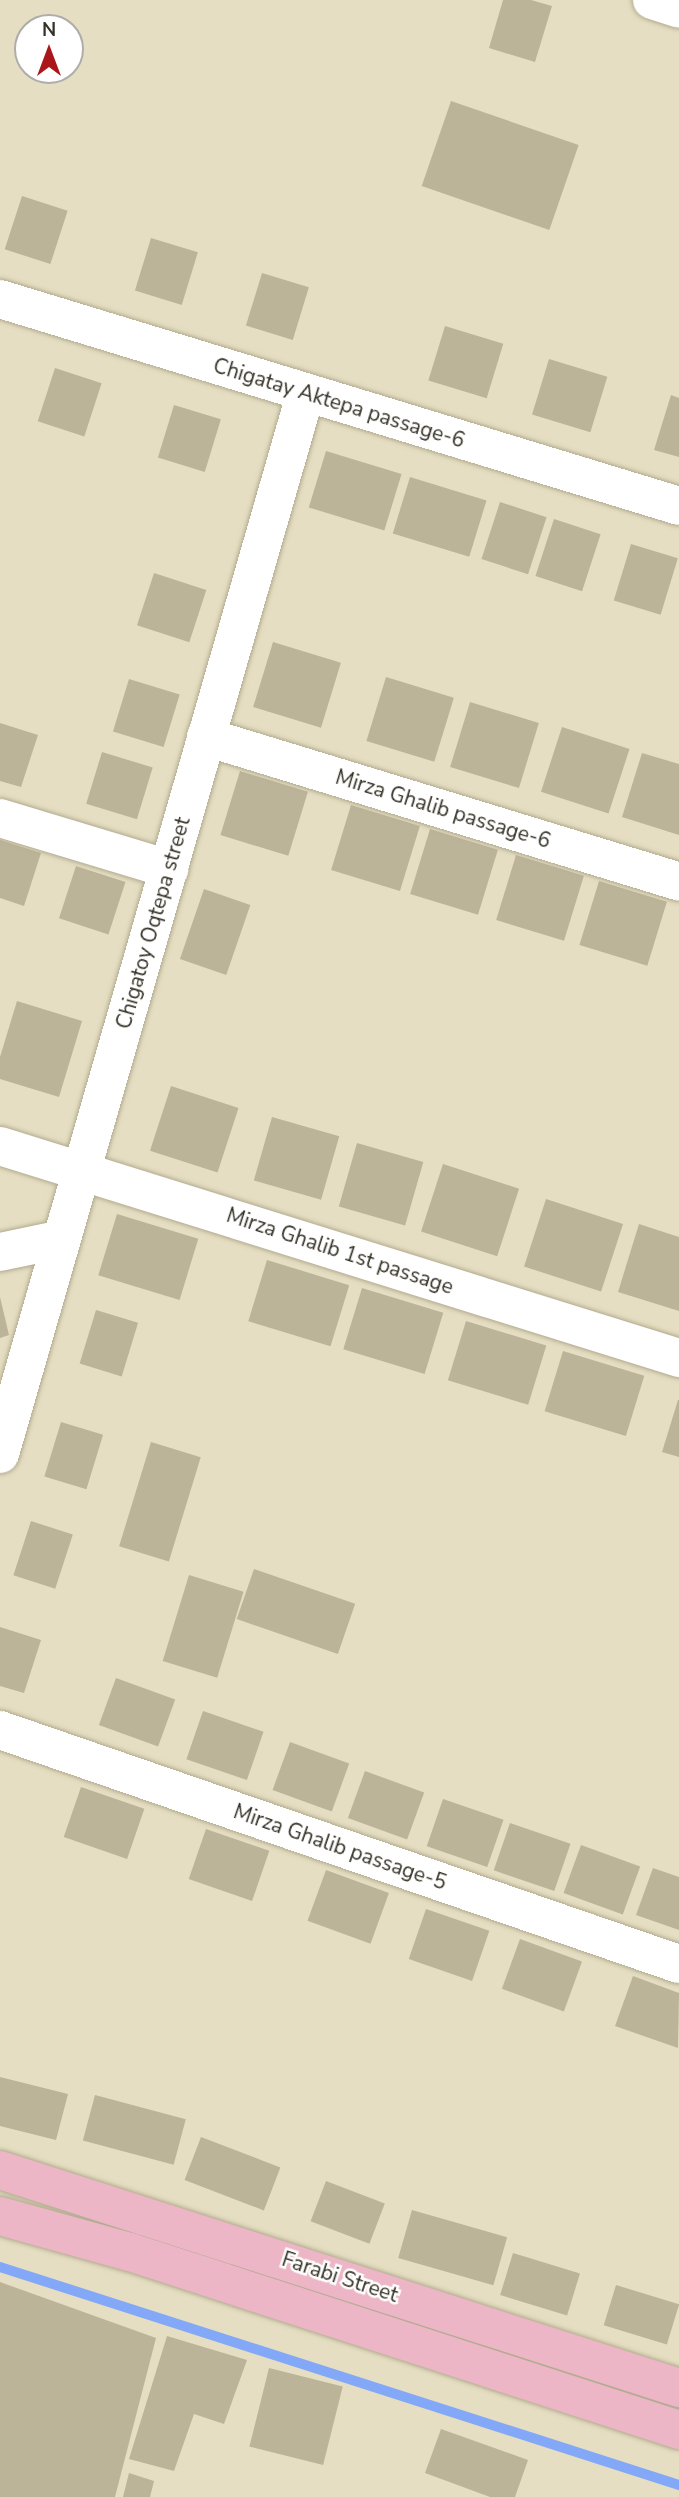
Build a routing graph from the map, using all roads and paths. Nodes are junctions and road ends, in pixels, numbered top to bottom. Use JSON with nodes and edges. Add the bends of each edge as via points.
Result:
{"nodes":[{"id":1,"x":652,"y":0,"type":"edge"},
{"id":2,"x":679,"y":9,"type":"edge"},
{"id":3,"x":0,"y":299,"type":"edge"},
{"id":4,"x":306,"y":392,"type":"junction"},
{"id":5,"x":679,"y":506,"type":"edge"},
{"id":6,"x":206,"y":737,"type":"junction"},
{"id":7,"x":0,"y":818,"type":"edge"},
{"id":8,"x":169,"y":869,"type":"junction"},
{"id":9,"x":679,"y":882,"type":"edge"},
{"id":10,"x":0,"y":1146,"type":"edge"},
{"id":11,"x":82,"y":1169,"type":"junction"},
{"id":12,"x":62,"y":1239,"type":"junction"},
{"id":13,"x":0,"y":1252,"type":"edge"},
{"id":14,"x":679,"y":1358,"type":"edge"},
{"id":15,"x":0,"y":1454,"type":"edge"},
{"id":16,"x":0,"y":1730,"type":"edge"},
{"id":17,"x":679,"y":1964,"type":"edge"},
{"id":18,"x":0,"y":2170,"type":"edge"},
{"id":19,"x":0,"y":2216,"type":"edge"},
{"id":20,"x":679,"y":2388,"type":"edge"},
{"id":21,"x":679,"y":2430,"type":"edge"}],
"edges":[{"from":1,"to":2,"type":"street"},
{"from":3,"to":4,"type":"street","name":"Chigatay Aktepa passage-6"},
{"from":4,"to":5,"type":"street","name":"Chigatay Aktepa passage-6"},
{"from":4,"to":6,"type":"street","name":"Chigatoy Oqtepa street"},
{"from":6,"to":8,"type":"street","name":"Chigatoy Oqtepa street"},
{"from":6,"to":9,"type":"street","name":"Mirza Ghalib passage-6"},
{"from":7,"to":8,"type":"street"},
{"from":8,"to":11,"type":"street","name":"Chigatoy Oqtepa street"},
{"from":10,"to":11,"type":"street","name":"Mirza Ghalib 1st passage"},
{"from":11,"to":12,"type":"street","name":"Chigatoy Oqtepa street"},
{"from":11,"to":14,"type":"street","name":"Mirza Ghalib 1st passage"},
{"from":12,"to":13,"type":"street"},
{"from":12,"to":15,"type":"street","name":"Chigatoy Oqtepa street"},
{"from":16,"to":17,"type":"street","name":"Mirza Ghalib passage-5"},
{"from":18,"to":20,"type":"main road","name":"Farabi Street"},
{"from":19,"to":21,"type":"main road","name":"Farabi Street","via":[[130,2252]]}]}
